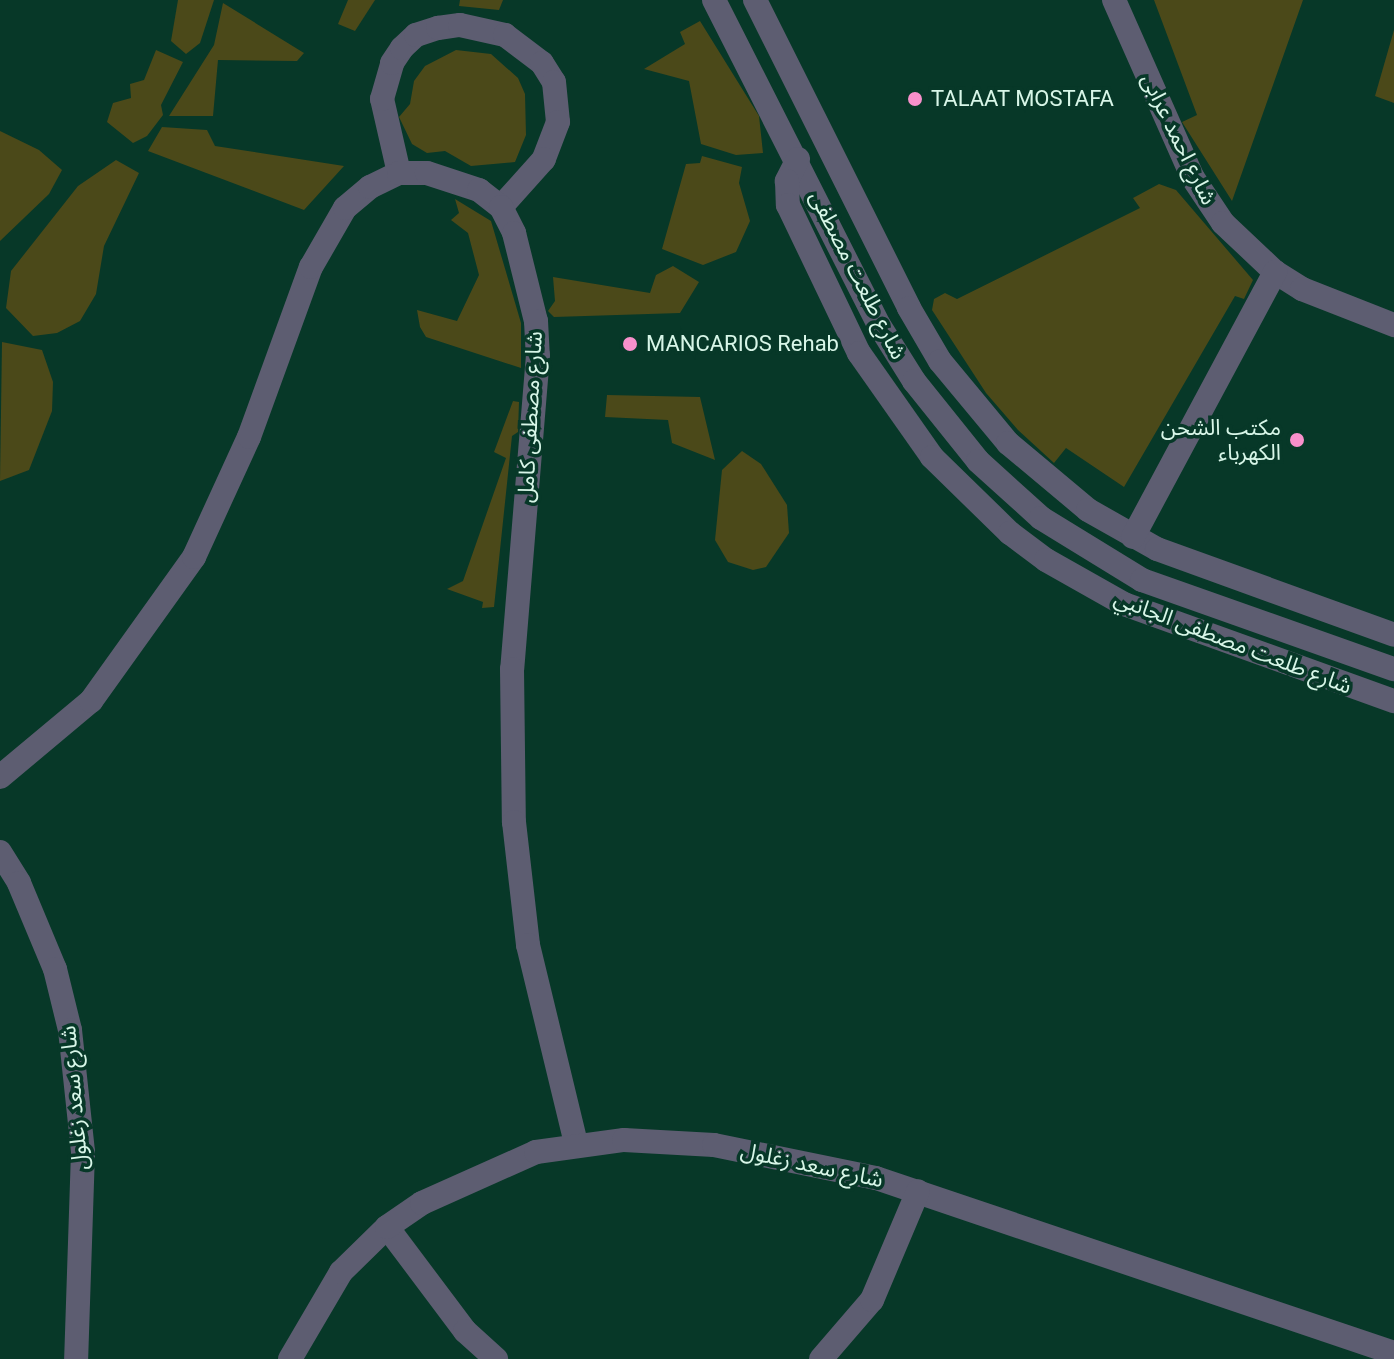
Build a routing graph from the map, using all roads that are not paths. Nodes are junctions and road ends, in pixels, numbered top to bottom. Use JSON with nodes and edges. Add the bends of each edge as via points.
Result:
{"nodes":[{"id":1,"x":714,"y":0,"type":"edge"},
{"id":2,"x":755,"y":0,"type":"edge"},
{"id":3,"x":1114,"y":0,"type":"edge"},
{"id":4,"x":798,"y":159,"type":"junction"},
{"id":5,"x":399,"y":173,"type":"junction"},
{"id":6,"x":501,"y":207,"type":"junction"},
{"id":7,"x":1275,"y":272,"type":"junction"},
{"id":8,"x":1394,"y":325,"type":"edge"},
{"id":9,"x":1133,"y":537,"type":"junction"},
{"id":10,"x":1394,"y":635,"type":"edge"},
{"id":11,"x":1394,"y":669,"type":"edge"},
{"id":12,"x":1394,"y":701,"type":"edge"},
{"id":13,"x":0,"y":777,"type":"edge"},
{"id":14,"x":0,"y":852,"type":"edge"},
{"id":15,"x":576,"y":1143,"type":"junction"},
{"id":16,"x":918,"y":1191,"type":"junction"},
{"id":17,"x":387,"y":1227,"type":"junction"},
{"id":18,"x":1394,"y":1353,"type":"edge"},
{"id":19,"x":76,"y":1359,"type":"edge"},
{"id":20,"x":290,"y":1359,"type":"edge"},
{"id":21,"x":496,"y":1359,"type":"edge"},
{"id":22,"x":821,"y":1359,"type":"edge"}],
"edges":[{"from":1,"to":4,"type":"street","name":"شارع طلعت مصطفى"},
{"from":2,"to":9,"type":"street","name":"شارع طلعت مصطفى","via":[[940,361],[981,415],[1034,468]]},
{"from":3,"to":7,"type":"street","name":"شارع احمد عرابى","via":[[1207,201],[1234,236]]},
{"from":4,"to":11,"type":"street","name":"شارع طلعت مصطفى","via":[[879,325],[914,381],[949,429],[1013,495],[1069,538],[1142,580]]},
{"from":4,"to":12,"type":"street","name":"شارع طلعت مصطفى الجانبي","via":[[787,181],[788,205],[875,380],[932,457],[1010,533],[1124,604]]},
{"from":5,"to":6,"type":"street","via":[[453,179]]},
{"from":5,"to":6,"type":"street","via":[[382,99],[388,72],[402,48],[416,35],[438,28],[484,28],[505,35],[542,63],[554,82],[558,122],[544,159]]},
{"from":5,"to":13,"type":"street","via":[[361,194],[327,235],[249,437],[194,557],[91,701]]},
{"from":6,"to":15,"type":"street","name":"شارع مصطفى كامل","via":[[525,262],[538,355],[512,669],[514,822],[528,945]]},
{"from":7,"to":8,"type":"street","name":"شارع احمد عرابى","via":[[1331,303]]},
{"from":7,"to":9,"type":"street"},
{"from":9,"to":10,"type":"street","name":"شارع طلعت مصطفى","via":[[1218,575]]},
{"from":14,"to":19,"type":"street","name":"شارع سعد زغلول","via":[[19,883],[55,969],[70,1030],[83,1152]]},
{"from":15,"to":16,"type":"street","name":"شارع سعد زغلول","via":[[714,1145]]},
{"from":15,"to":17,"type":"street","name":"شارع سعد زغلول","via":[[482,1172]]},
{"from":16,"to":18,"type":"street","name":"شارع سعد زغلول"},
{"from":16,"to":22,"type":"street","via":[[872,1300]]},
{"from":17,"to":20,"type":"street","name":"شارع سعد زغلول","via":[[341,1272]]},
{"from":17,"to":21,"type":"street","via":[[465,1331]]}]}
